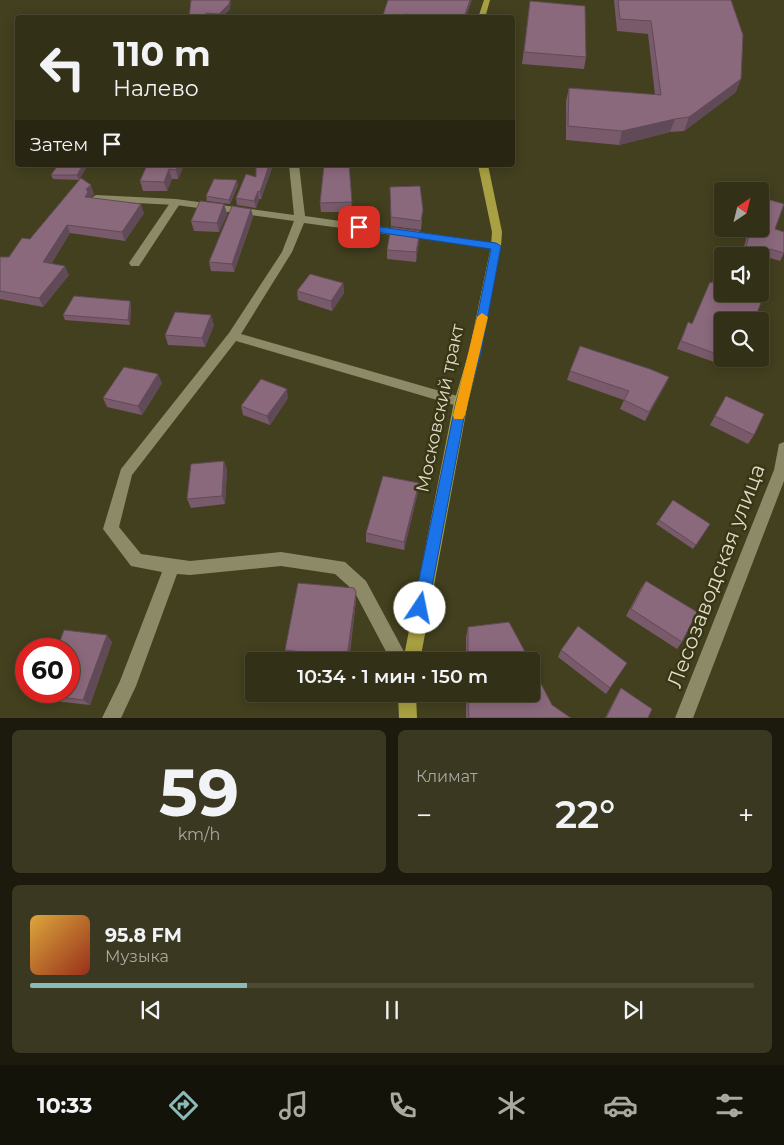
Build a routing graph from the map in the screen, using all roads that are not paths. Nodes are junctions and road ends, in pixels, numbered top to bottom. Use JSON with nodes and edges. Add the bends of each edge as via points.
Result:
{"nodes":[{"id":1,"x":487,"y":0,"type":"edge"},
{"id":2,"x":482,"y":15,"type":"edge"},
{"id":3,"x":294,"y":167,"type":"edge"},
{"id":4,"x":483,"y":167,"type":"edge"},
{"id":5,"x":96,"y":198,"type":"edge"},
{"id":6,"x":176,"y":202,"type":"junction"},
{"id":7,"x":300,"y":219,"type":"junction"},
{"id":8,"x":496,"y":246,"type":"junction"},
{"id":9,"x":135,"y":262,"type":"dead end"},
{"id":10,"x":233,"y":336,"type":"junction"},
{"id":11,"x":462,"y":402,"type":"junction"},
{"id":12,"x":784,"y":448,"type":"edge"},
{"id":13,"x":172,"y":566,"type":"junction"},
{"id":14,"x":395,"y":652,"type":"edge"},
{"id":15,"x":413,"y":652,"type":"edge"},
{"id":16,"x":408,"y":702,"type":"edge"},
{"id":17,"x":111,"y":718,"type":"edge"},
{"id":18,"x":408,"y":718,"type":"edge"},
{"id":19,"x":684,"y":718,"type":"edge"}],
"edges":[{"from":1,"to":2,"type":"main road"},
{"from":3,"to":7,"type":"street"},
{"from":4,"to":8,"type":"main road","name":"Московский тракт","via":[[498,232]]},
{"from":5,"to":6,"type":"street"},
{"from":6,"to":7,"type":"street"},
{"from":6,"to":9,"type":"street"},
{"from":7,"to":8,"type":"street"},
{"from":7,"to":10,"type":"street","via":[[287,252]]},
{"from":8,"to":11,"type":"main road","name":"Московский тракт"},
{"from":10,"to":11,"type":"street"},
{"from":10,"to":13,"type":"street","via":[[126,473],[111,528],[138,561]]},
{"from":11,"to":15,"type":"main road","name":"Московский тракт"},
{"from":12,"to":19,"type":"street","name":"Лесозаводская улица","via":[[781,470]]},
{"from":13,"to":14,"type":"street","via":[[190,568],[281,559],[338,567],[360,586]]},
{"from":13,"to":17,"type":"street","via":[[127,686]]},
{"from":16,"to":18,"type":"main road"}]}
